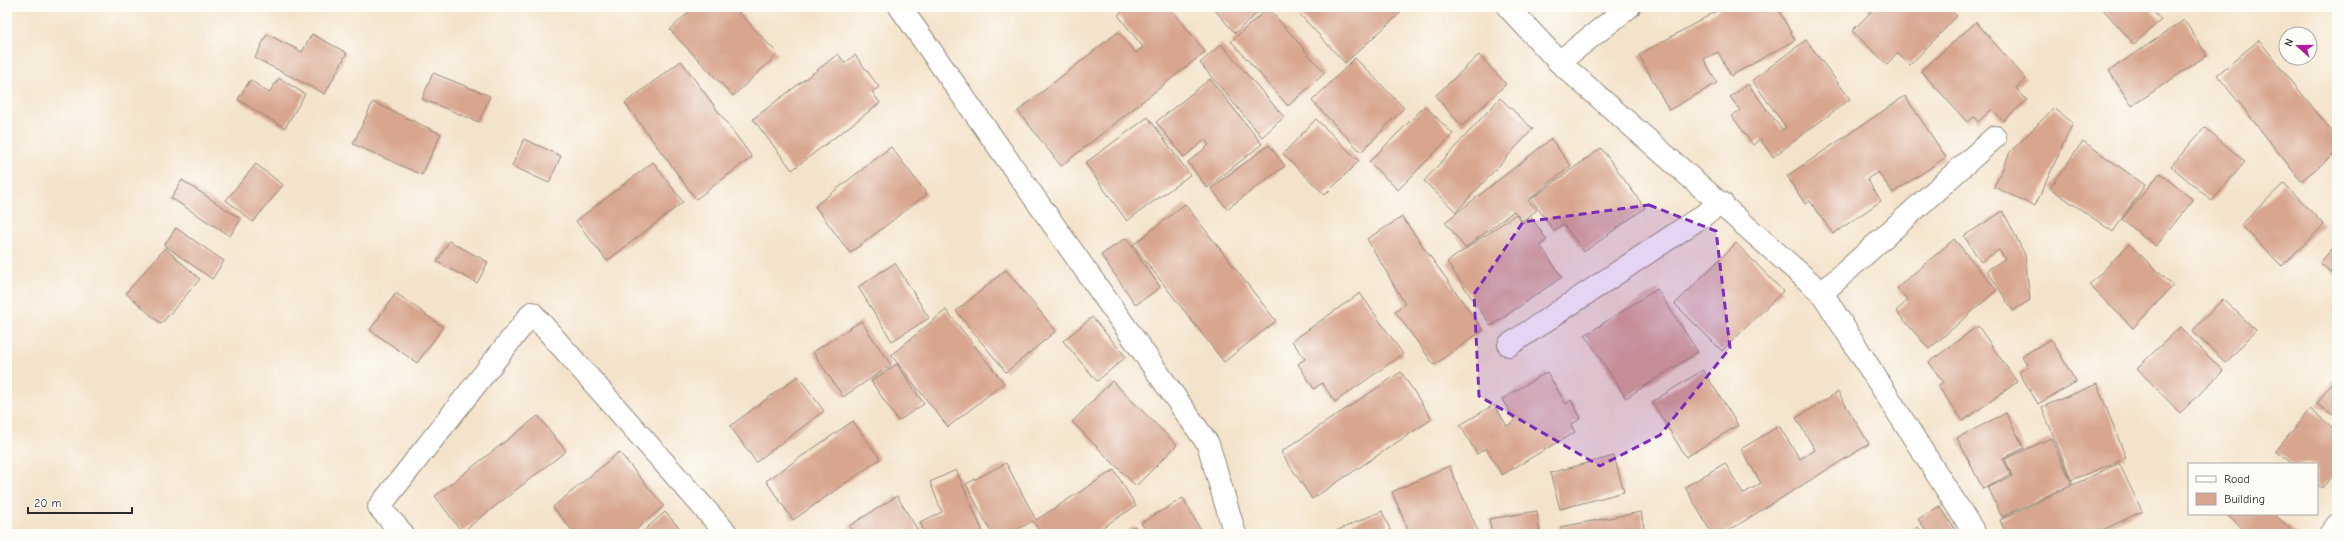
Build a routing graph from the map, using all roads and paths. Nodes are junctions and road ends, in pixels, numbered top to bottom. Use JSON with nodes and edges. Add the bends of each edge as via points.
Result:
{"nodes":[{"id":1,"x":900,"y":7,"type":"edge"},
{"id":2,"x":1508,"y":7,"type":"edge"},
{"id":3,"x":1629,"y":7,"type":"edge"},
{"id":4,"x":1559,"y":62,"type":"junction"},
{"id":5,"x":1995,"y":137,"type":"dead end"},
{"id":6,"x":1722,"y":202,"type":"junction"},
{"id":7,"x":1822,"y":293,"type":"junction"},
{"id":8,"x":1509,"y":345,"type":"dead end"},
{"id":9,"x":2337,"y":525,"type":"edge"},
{"id":10,"x":403,"y":534,"type":"edge"},
{"id":11,"x":727,"y":534,"type":"edge"},
{"id":12,"x":1235,"y":534,"type":"edge"},
{"id":13,"x":1975,"y":534,"type":"edge"},
{"id":14,"x":2330,"y":534,"type":"edge"}],
"edges":[{"from":1,"to":12,"type":"street","via":[[1208,444]]},
{"from":2,"to":4,"type":"street"},
{"from":3,"to":4,"type":"street"},
{"from":4,"to":6,"type":"street"},
{"from":5,"to":7,"type":"street"},
{"from":6,"to":7,"type":"street"},
{"from":6,"to":8,"type":"street"},
{"from":7,"to":13,"type":"street"},
{"from":9,"to":14,"type":"street"},
{"from":10,"to":11,"type":"street","via":[[379,508],[532,313]]}]}
